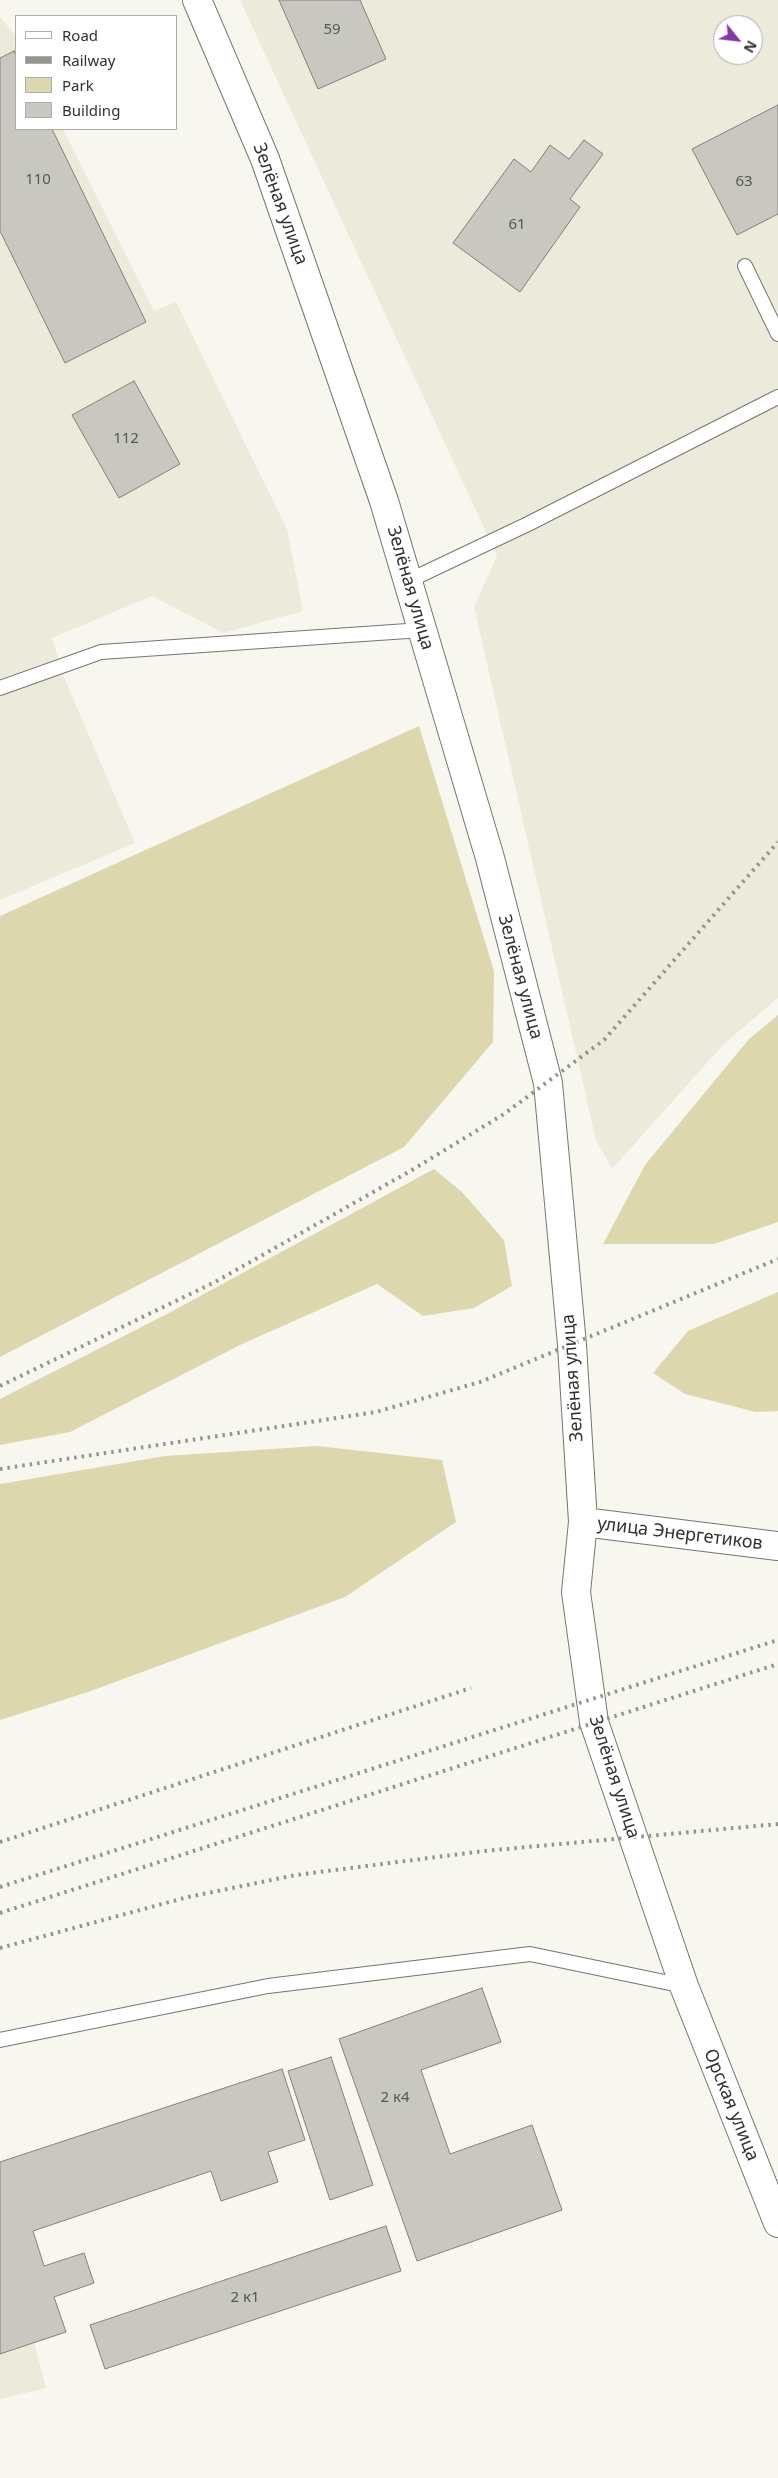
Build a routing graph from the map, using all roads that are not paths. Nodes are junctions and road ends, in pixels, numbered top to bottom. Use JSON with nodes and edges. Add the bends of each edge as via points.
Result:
{"nodes":[{"id":1,"x":197,"y":0,"type":"edge"},
{"id":2,"x":745,"y":266,"type":"dead end"},
{"id":3,"x":778,"y":334,"type":"edge"},
{"id":4,"x":778,"y":397,"type":"edge"},
{"id":5,"x":408,"y":581,"type":"junction"},
{"id":6,"x":422,"y":630,"type":"junction"},
{"id":7,"x":0,"y":688,"type":"edge"},
{"id":8,"x":583,"y":1522,"type":"junction"},
{"id":9,"x":778,"y":1546,"type":"edge"},
{"id":10,"x":684,"y":1986,"type":"junction"},
{"id":11,"x":0,"y":2040,"type":"edge"},
{"id":12,"x":778,"y":2224,"type":"edge"}],
"edges":[{"from":1,"to":5,"type":"street","name":"Зелёная улица","via":[[265,158],[384,501]]},
{"from":2,"to":3,"type":"lane"},
{"from":4,"to":5,"type":"lane"},
{"from":5,"to":6,"type":"street","name":"Зелёная улица"},
{"from":6,"to":7,"type":"lane","via":[[101,652]]},
{"from":6,"to":8,"type":"street","name":"Зелёная улица","via":[[490,858],[548,1083],[573,1363]]},
{"from":8,"to":9,"type":"street","name":"улица Энергетиков"},
{"from":8,"to":10,"type":"street","name":"Зелёная улица","via":[[576,1592],[594,1722]]},
{"from":10,"to":11,"type":"lane","via":[[530,1954],[268,1986]]},
{"from":10,"to":12,"type":"street","name":"Орская улица"}]}
